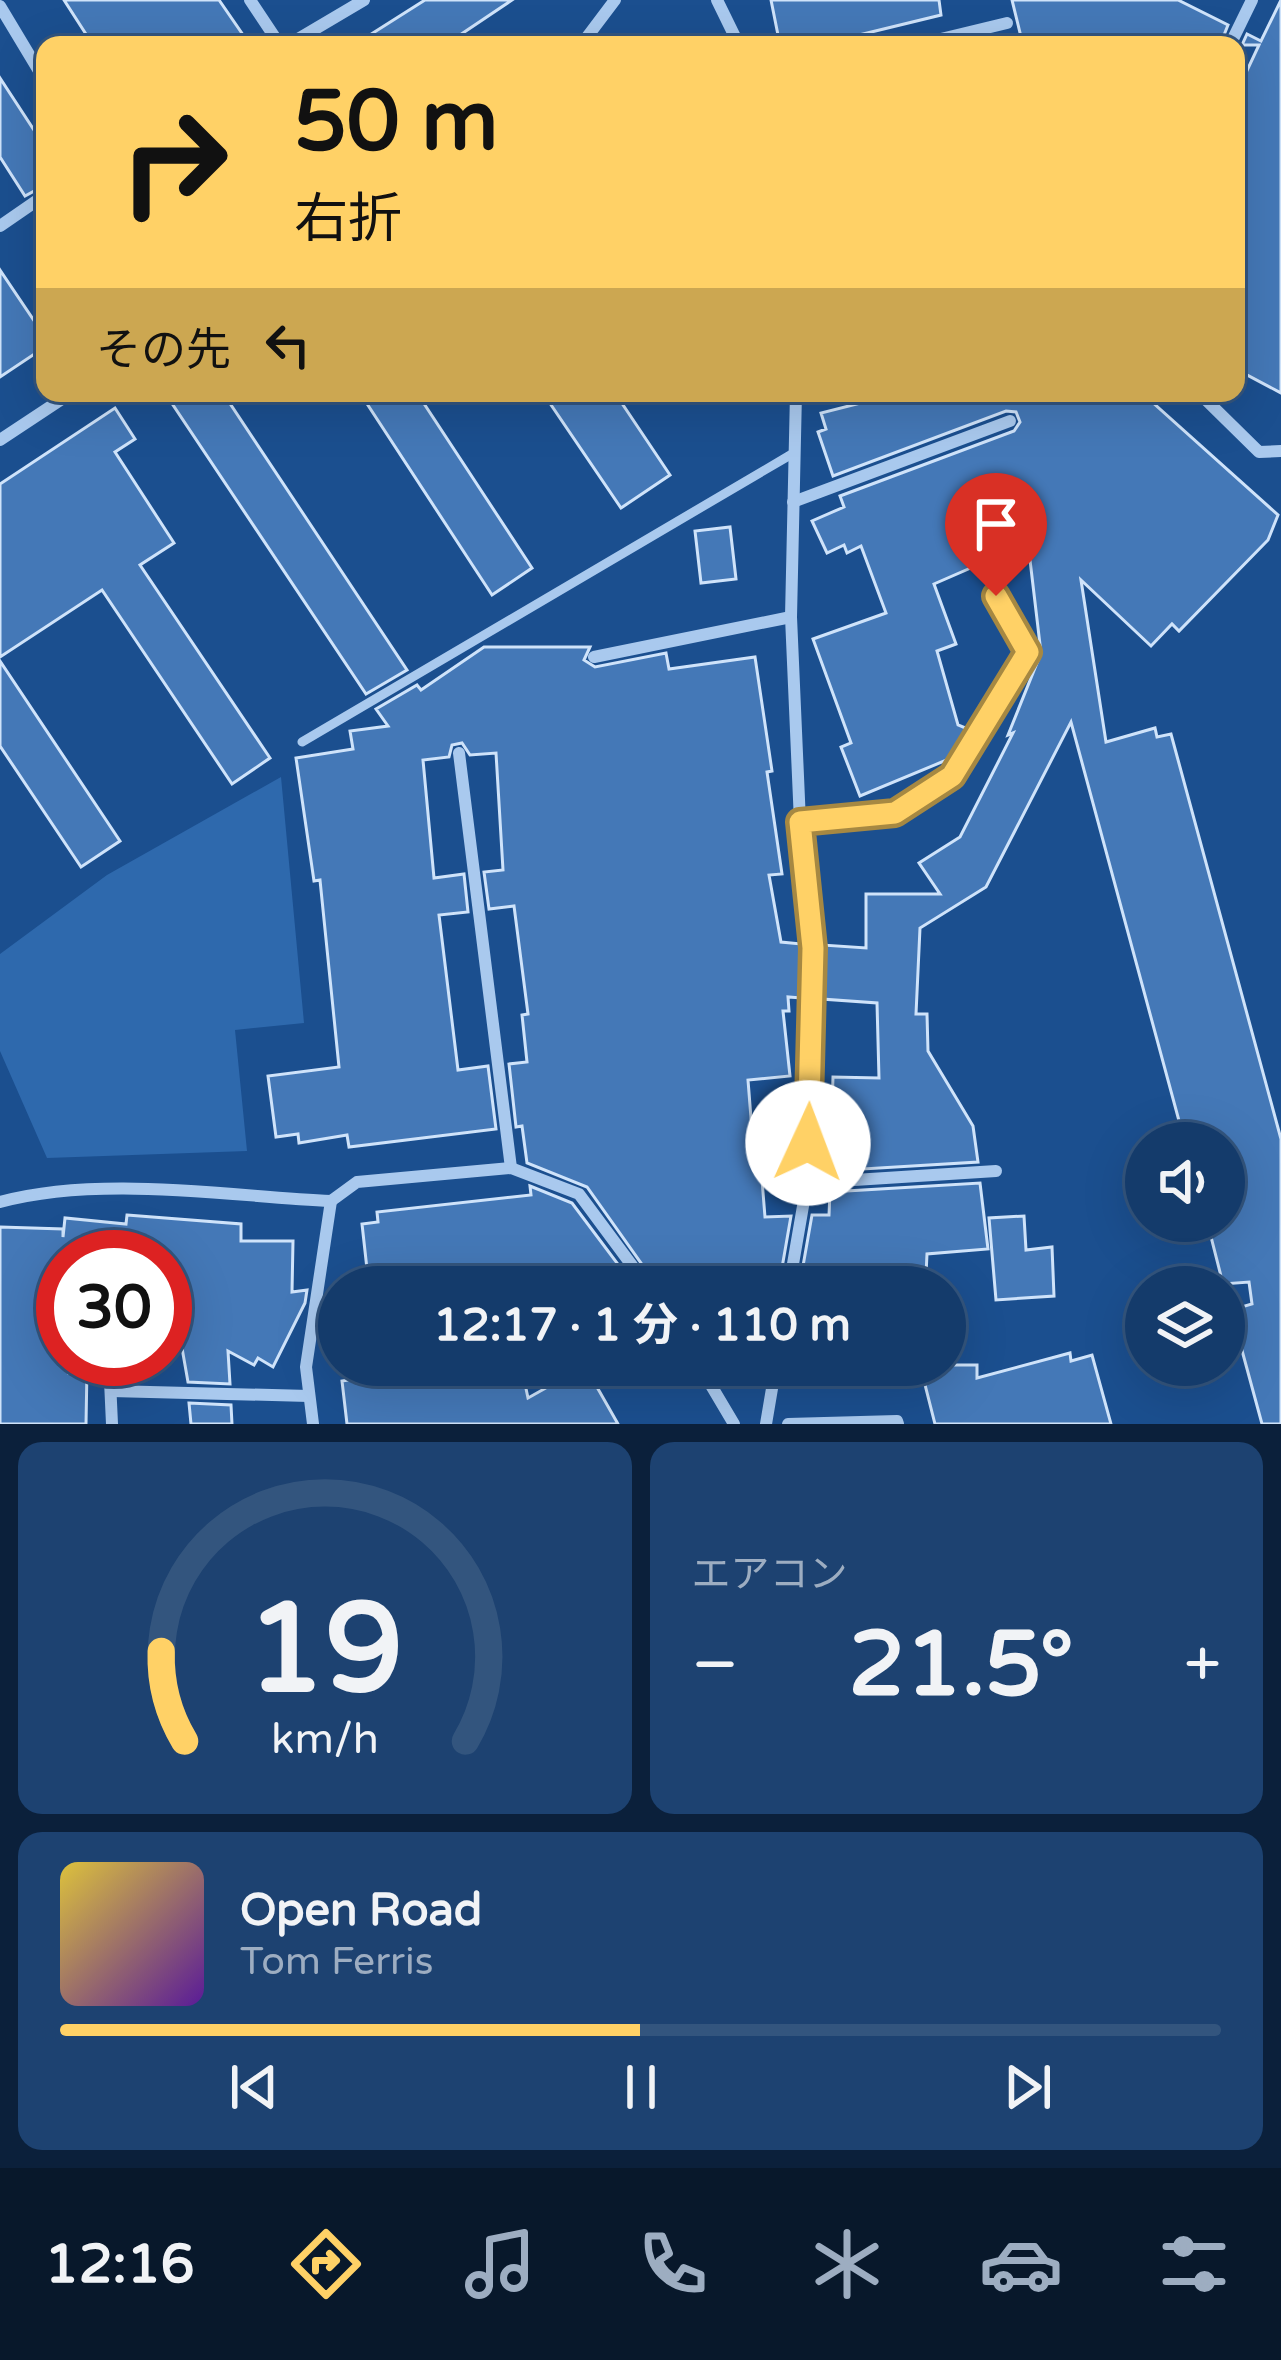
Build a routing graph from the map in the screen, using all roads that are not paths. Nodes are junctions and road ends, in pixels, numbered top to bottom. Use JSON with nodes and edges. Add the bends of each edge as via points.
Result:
{"nodes":[{"id":1,"x":250,"y":0,"type":"edge"},
{"id":2,"x":364,"y":0,"type":"edge"},
{"id":3,"x":615,"y":0,"type":"edge"},
{"id":4,"x":717,"y":0,"type":"edge"},
{"id":5,"x":1252,"y":0,"type":"edge"},
{"id":6,"x":0,"y":6,"type":"edge"},
{"id":7,"x":1007,"y":22,"type":"dead end"},
{"id":8,"x":277,"y":36,"type":"edge"},
{"id":9,"x":300,"y":36,"type":"edge"},
{"id":10,"x":587,"y":36,"type":"edge"},
{"id":11,"x":735,"y":36,"type":"edge"},
{"id":12,"x":952,"y":36,"type":"edge"},
{"id":13,"x":1234,"y":36,"type":"edge"},
{"id":14,"x":36,"y":66,"type":"edge"},
{"id":15,"x":36,"y":201,"type":"edge"},
{"id":16,"x":0,"y":226,"type":"edge"},
{"id":17,"x":57,"y":402,"type":"edge"},
{"id":18,"x":795,"y":402,"type":"edge"},
{"id":19,"x":1207,"y":402,"type":"edge"},
{"id":20,"x":1010,"y":421,"type":"dead end"},
{"id":21,"x":0,"y":440,"type":"edge"},
{"id":22,"x":1281,"y":451,"type":"edge"},
{"id":23,"x":792,"y":454,"type":"junction"},
{"id":24,"x":793,"y":502,"type":"junction"},
{"id":25,"x":996,"y":596,"type":"dead end"},
{"id":26,"x":791,"y":617,"type":"junction"},
{"id":27,"x":594,"y":656,"type":"dead end"},
{"id":28,"x":302,"y":742,"type":"dead end"},
{"id":29,"x":459,"y":753,"type":"dead end"},
{"id":30,"x":800,"y":822,"type":"junction"},
{"id":31,"x":511,"y":1168,"type":"junction"},
{"id":32,"x":996,"y":1171,"type":"dead end"},
{"id":33,"x":807,"y":1183,"type":"junction"},
{"id":34,"x":331,"y":1201,"type":"junction"},
{"id":35,"x":0,"y":1202,"type":"edge"},
{"id":36,"x":632,"y":1266,"type":"edge"},
{"id":37,"x":793,"y":1266,"type":"edge"},
{"id":38,"x":111,"y":1386,"type":"edge"},
{"id":39,"x":711,"y":1386,"type":"edge"},
{"id":40,"x":772,"y":1386,"type":"edge"},
{"id":41,"x":111,"y":1391,"type":"junction"},
{"id":42,"x":309,"y":1396,"type":"junction"},
{"id":43,"x":112,"y":1424,"type":"edge"},
{"id":44,"x":313,"y":1424,"type":"edge"},
{"id":45,"x":734,"y":1424,"type":"edge"},
{"id":46,"x":766,"y":1424,"type":"edge"},
{"id":47,"x":788,"y":1424,"type":"edge"},
{"id":48,"x":898,"y":1424,"type":"edge"}],
"edges":[{"from":1,"to":8,"type":"street"},
{"from":2,"to":9,"type":"street"},
{"from":3,"to":10,"type":"street"},
{"from":4,"to":11,"type":"street"},
{"from":5,"to":13,"type":"street"},
{"from":6,"to":14,"type":"street"},
{"from":7,"to":12,"type":"street"},
{"from":15,"to":16,"type":"street"},
{"from":17,"to":21,"type":"street"},
{"from":18,"to":23,"type":"street"},
{"from":19,"to":22,"type":"street","via":[[1259,452]]},
{"from":20,"to":24,"type":"street"},
{"from":23,"to":24,"type":"street"},
{"from":23,"to":28,"type":"lane"},
{"from":24,"to":26,"type":"street"},
{"from":25,"to":30,"type":"street","via":[[1028,652],[952,776],[895,813]]},
{"from":26,"to":27,"type":"street"},
{"from":26,"to":30,"type":"street"},
{"from":29,"to":31,"type":"street"},
{"from":30,"to":33,"type":"street","via":[[813,948]]},
{"from":31,"to":34,"type":"street","via":[[357,1182]]},
{"from":31,"to":36,"type":"street","via":[[579,1194]]},
{"from":32,"to":33,"type":"street"},
{"from":33,"to":37,"type":"street"},
{"from":34,"to":35,"type":"street","via":[[126,1190],[36,1192]]},
{"from":34,"to":42,"type":"street","via":[[306,1367]]},
{"from":38,"to":41,"type":"street"},
{"from":39,"to":45,"type":"street"},
{"from":40,"to":46,"type":"street"},
{"from":41,"to":42,"type":"street"},
{"from":41,"to":43,"type":"street"},
{"from":42,"to":44,"type":"street"},
{"from":47,"to":48,"type":"street"}]}
